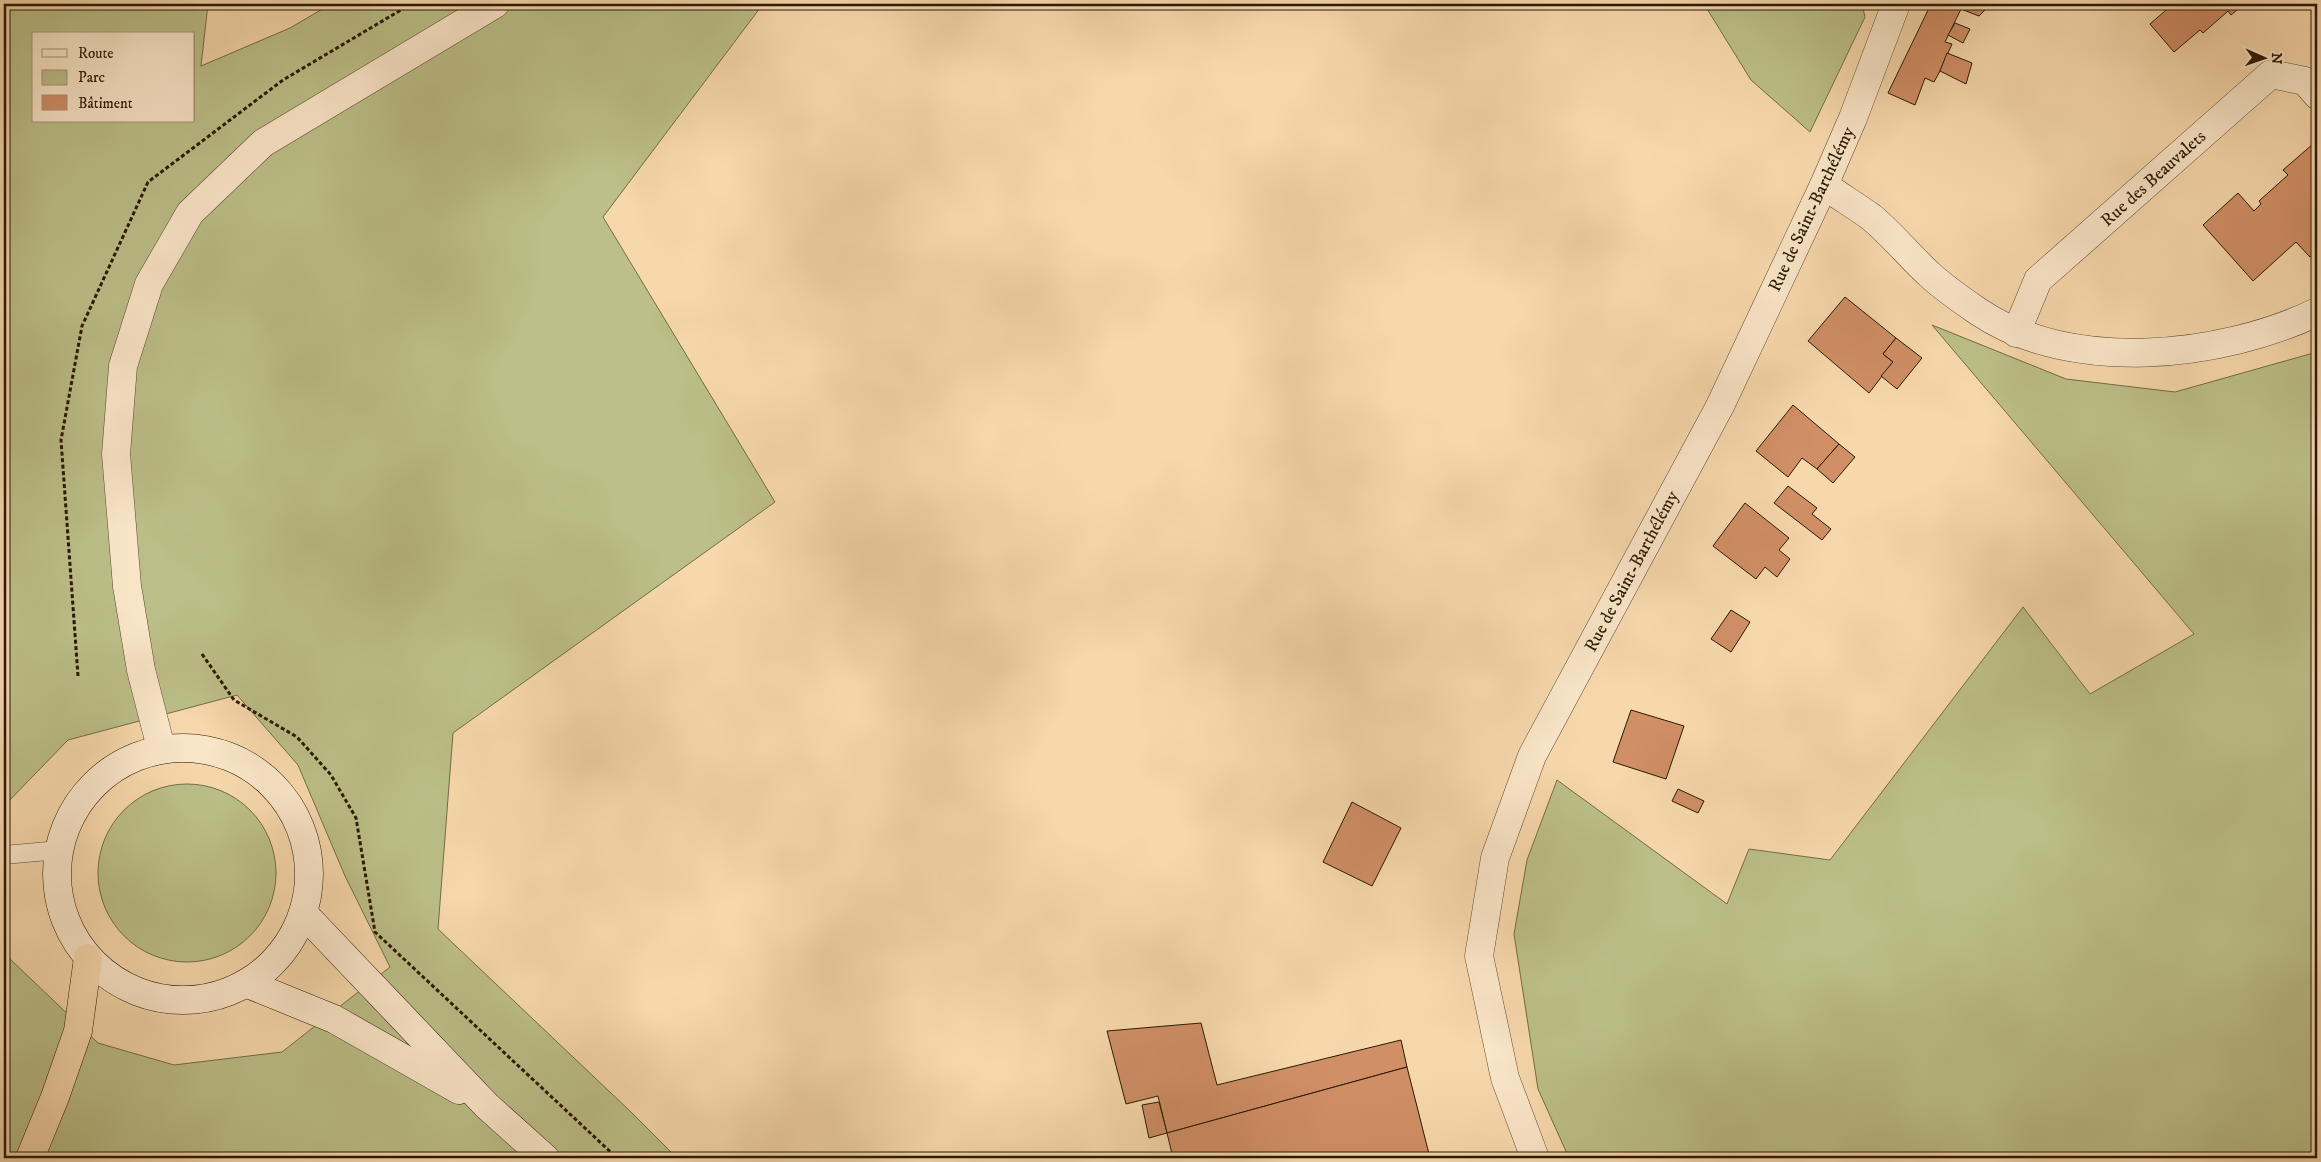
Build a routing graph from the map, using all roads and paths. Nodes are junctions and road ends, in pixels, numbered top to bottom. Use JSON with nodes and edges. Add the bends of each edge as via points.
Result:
{"nodes":[{"id":1,"x":495,"y":4,"type":"edge"},
{"id":2,"x":1896,"y":4,"type":"edge"},
{"id":3,"x":2317,"y":95,"type":"edge"},
{"id":4,"x":1824,"y":185,"type":"junction"},
{"id":5,"x":2317,"y":312,"type":"edge"},
{"id":6,"x":2016,"y":333,"type":"junction"},
{"id":7,"x":202,"y":654,"type":"dead end"},
{"id":8,"x":161,"y":748,"type":"junction"},
{"id":9,"x":59,"y":850,"type":"junction"},
{"id":10,"x":4,"y":855,"type":"edge"},
{"id":11,"x":304,"y":914,"type":"junction"},
{"id":12,"x":88,"y":958,"type":"junction"},
{"id":13,"x":248,"y":984,"type":"junction"},
{"id":14,"x":487,"y":1106,"type":"junction"},
{"id":15,"x":30,"y":1158,"type":"edge"},
{"id":16,"x":545,"y":1158,"type":"edge"},
{"id":17,"x":617,"y":1158,"type":"edge"},
{"id":18,"x":1535,"y":1158,"type":"edge"}],
"edges":[{"from":1,"to":8,"type":"street","via":[[262,143],[190,213],[149,284],[123,366],[116,454],[127,586],[141,670]]},
{"from":2,"to":4,"type":"street","name":"Rue de Saint-Barthélémy"},
{"from":3,"to":6,"type":"street","name":"Rue des Beauvalets","via":[[2305,81],[2271,74],[2038,280]]},
{"from":4,"to":6,"type":"street","via":[[1871,218],[1932,277]]},
{"from":4,"to":18,"type":"street","name":"Rue de Saint-Barthélémy","via":[[1720,406],[1532,756],[1494,858],[1480,956],[1505,1078]]},
{"from":5,"to":6,"type":"street","via":[[2230,344],[2148,353],[2071,349]]},
{"from":7,"to":17,"type":"path","via":[[234,700],[297,737],[331,774],[356,818],[375,932]]},
{"from":8,"to":9,"type":"street","via":[[125,761],[94,783],[71,814]]},
{"from":8,"to":11,"type":"street","via":[[205,748],[246,763],[280,790],[302,828],[310,871]]},
{"from":9,"to":10,"type":"lane"},
{"from":9,"to":12,"type":"street","via":[[57,889],[67,926]]},
{"from":11,"to":13,"type":"street","via":[[291,941],[272,966]]},
{"from":11,"to":14,"type":"street"},
{"from":12,"to":13,"type":"street","via":[[122,985],[163,1000],[207,999]]},
{"from":12,"to":15,"type":"highway","via":[[78,1031]]},
{"from":13,"to":14,"type":"street","via":[[334,1019]]},
{"from":14,"to":16,"type":"street"}]}
